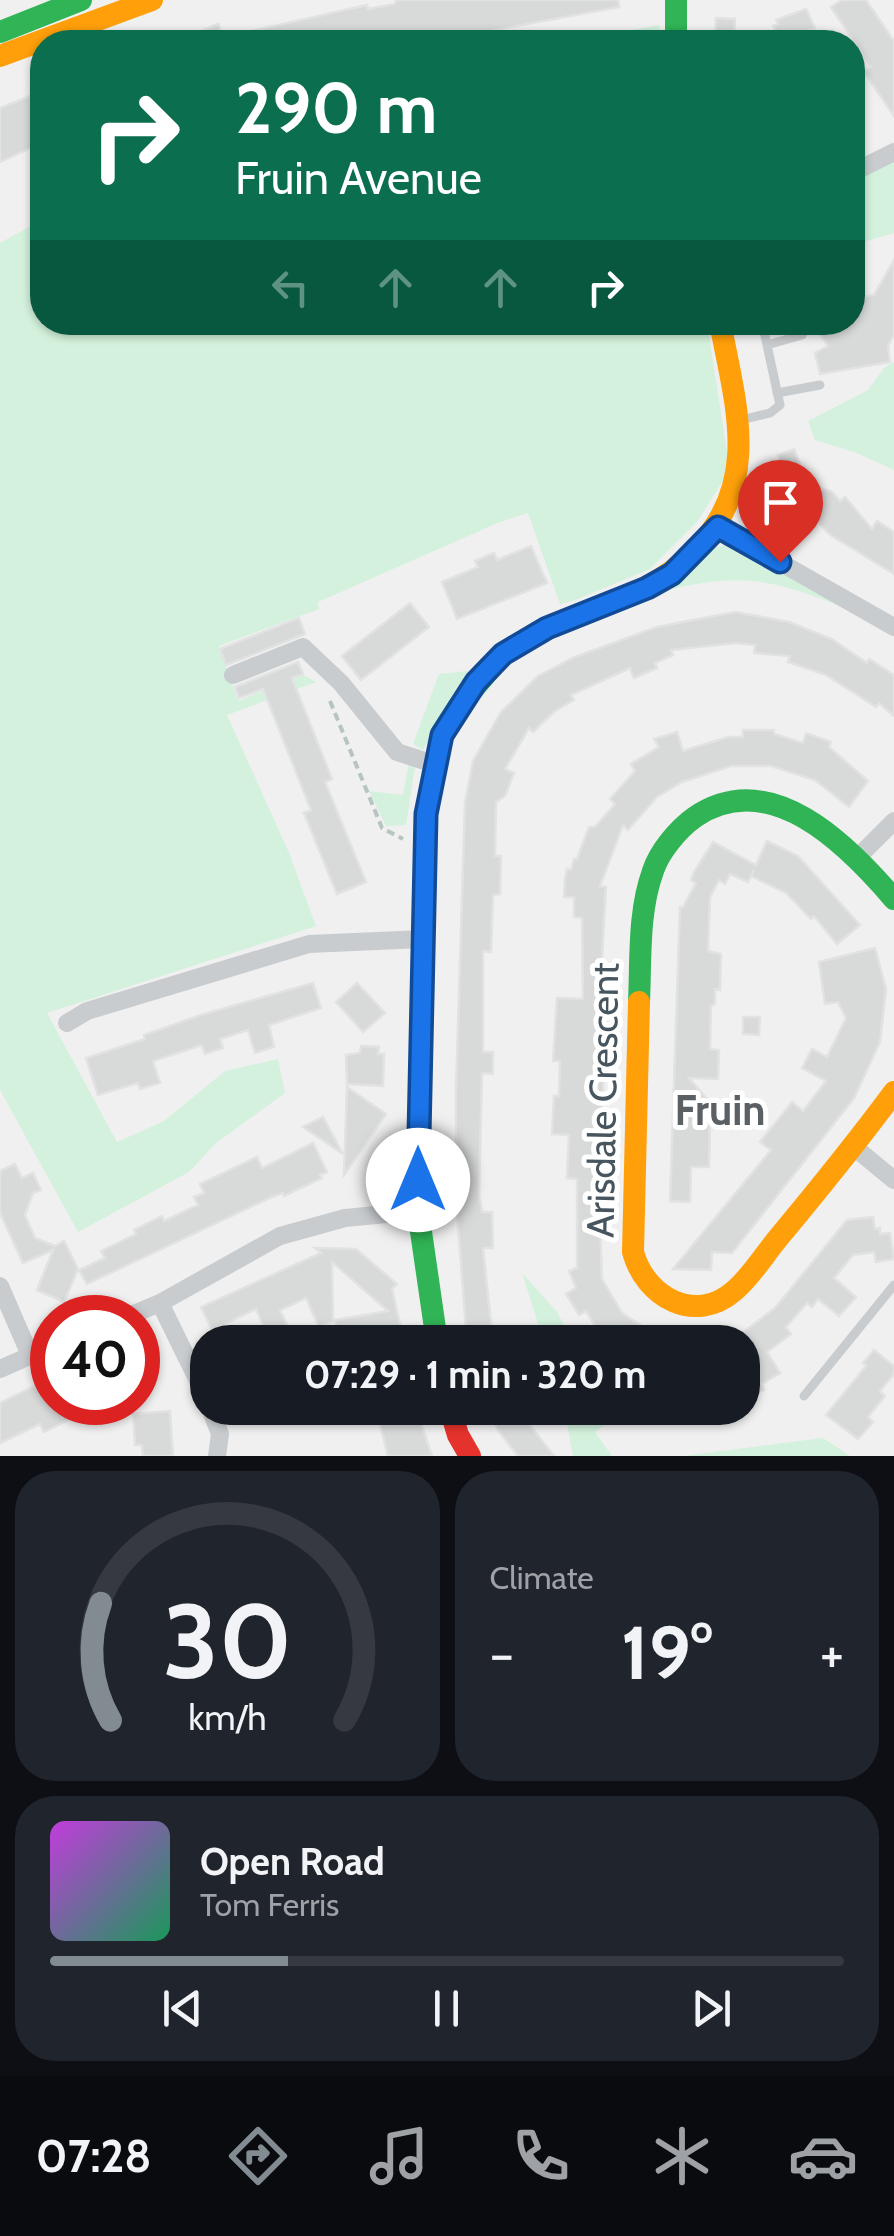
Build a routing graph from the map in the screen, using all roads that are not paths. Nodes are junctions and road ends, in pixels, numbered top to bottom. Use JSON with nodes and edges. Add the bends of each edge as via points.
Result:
{"nodes":[{"id":1,"x":81,"y":0,"type":"edge"},
{"id":2,"x":152,"y":0,"type":"edge"},
{"id":3,"x":676,"y":0,"type":"edge"},
{"id":4,"x":71,"y":30,"type":"edge"},
{"id":5,"x":676,"y":30,"type":"edge"},
{"id":6,"x":0,"y":32,"type":"edge"},
{"id":7,"x":30,"y":45,"type":"edge"},
{"id":8,"x":0,"y":56,"type":"edge"},
{"id":9,"x":894,"y":152,"type":"edge"},
{"id":10,"x":865,"y":166,"type":"edge"},
{"id":11,"x":722,"y":335,"type":"edge"},
{"id":12,"x":764,"y":335,"type":"edge"},
{"id":13,"x":802,"y":335,"type":"edge"},
{"id":14,"x":766,"y":345,"type":"junction"},
{"id":15,"x":820,"y":385,"type":"dead end"},
{"id":16,"x":777,"y":393,"type":"junction"},
{"id":17,"x":738,"y":421,"type":"junction"},
{"id":18,"x":718,"y":527,"type":"junction"},
{"id":19,"x":894,"y":627,"type":"edge"},
{"id":20,"x":233,"y":674,"type":"dead end"},
{"id":21,"x":434,"y":764,"type":"junction"},
{"id":22,"x":894,"y":821,"type":"edge"},
{"id":23,"x":858,"y":857,"type":"junction"},
{"id":24,"x":894,"y":899,"type":"edge"},
{"id":25,"x":423,"y":938,"type":"junction"},
{"id":26,"x":67,"y":1024,"type":"dead end"},
{"id":27,"x":894,"y":1092,"type":"edge"},
{"id":28,"x":854,"y":1147,"type":"junction"},
{"id":29,"x":894,"y":1180,"type":"edge"},
{"id":30,"x":418,"y":1211,"type":"junction"},
{"id":31,"x":894,"y":1285,"type":"edge"},
{"id":32,"x":0,"y":1286,"type":"edge"},
{"id":33,"x":160,"y":1303,"type":"joint"},
{"id":34,"x":435,"y":1325,"type":"edge"},
{"id":35,"x":30,"y":1355,"type":"joint"},
{"id":36,"x":190,"y":1365,"type":"edge"},
{"id":37,"x":0,"y":1369,"type":"edge"},
{"id":38,"x":804,"y":1396,"type":"dead end"},
{"id":39,"x":217,"y":1425,"type":"edge"},
{"id":40,"x":455,"y":1425,"type":"edge"},
{"id":41,"x":217,"y":1456,"type":"edge"},
{"id":42,"x":470,"y":1456,"type":"edge"}],
"edges":[{"from":1,"to":6,"type":"street"},
{"from":2,"to":4,"type":"street"},
{"from":3,"to":5,"type":"street"},
{"from":7,"to":8,"type":"street"},
{"from":9,"to":10,"type":"street"},
{"from":11,"to":17,"type":"street"},
{"from":12,"to":14,"type":"lane"},
{"from":13,"to":14,"type":"lane"},
{"from":14,"to":16,"type":"lane"},
{"from":15,"to":16,"type":"lane"},
{"from":16,"to":17,"type":"lane","via":[[780,406]]},
{"from":17,"to":18,"type":"street","via":[[733,492]]},
{"from":18,"to":19,"type":"street"},
{"from":18,"to":21,"type":"street","via":[[672,574],[503,654],[459,706]]},
{"from":20,"to":21,"type":"street","via":[[304,647],[397,752]]},
{"from":21,"to":25,"type":"street"},
{"from":22,"to":23,"type":"street"},
{"from":23,"to":24,"type":"street","name":"Arisdale Crescent"},
{"from":23,"to":28,"type":"street","name":"Arisdale Crescent","via":[[793,810],[757,802],[716,804],[682,826],[653,868],[642,924],[632,1217],[633,1256],[644,1279],[690,1308],[714,1304],[762,1260]]},
{"from":25,"to":26,"type":"street","via":[[310,944],[87,1011]]},
{"from":25,"to":30,"type":"street"},
{"from":27,"to":28,"type":"street","name":"Arisdale Crescent"},
{"from":28,"to":29,"type":"street"},
{"from":30,"to":33,"type":"street","via":[[345,1218],[280,1236]]},
{"from":30,"to":34,"type":"street"},
{"from":31,"to":38,"type":"lane"},
{"from":32,"to":35,"type":"street"},
{"from":33,"to":36,"type":"street"},
{"from":35,"to":37,"type":"street"},
{"from":39,"to":41,"type":"street"},
{"from":40,"to":42,"type":"street"}]}
